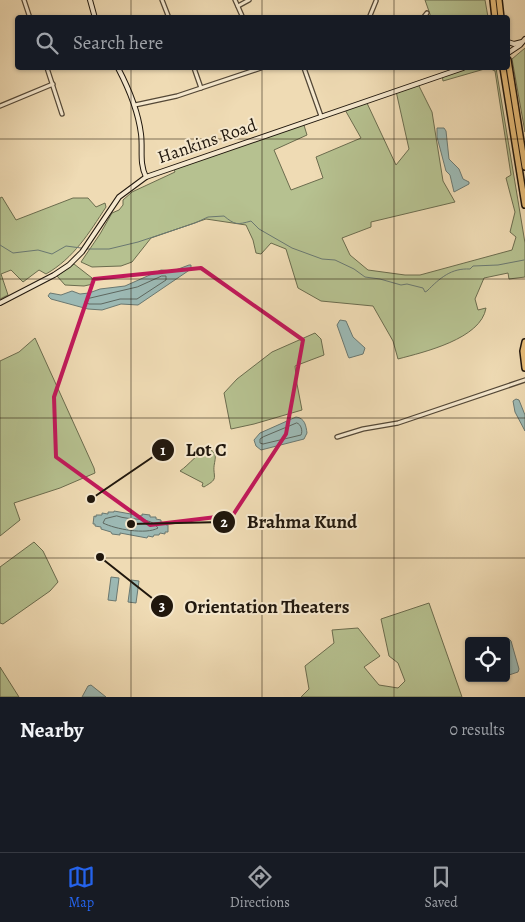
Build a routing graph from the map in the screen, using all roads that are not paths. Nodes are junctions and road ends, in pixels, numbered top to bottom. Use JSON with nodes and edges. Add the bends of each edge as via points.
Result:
{"nodes":[{"id":1,"x":24,"y":0,"type":"edge"},
{"id":2,"x":90,"y":0,"type":"edge"},
{"id":3,"x":162,"y":0,"type":"edge"},
{"id":4,"x":235,"y":0,"type":"edge"},
{"id":5,"x":249,"y":0,"type":"edge"},
{"id":6,"x":493,"y":0,"type":"edge"},
{"id":7,"x":499,"y":0,"type":"edge"},
{"id":8,"x":376,"y":1,"type":"edge"},
{"id":9,"x":238,"y":6,"type":"junction"},
{"id":10,"x":29,"y":15,"type":"edge"},
{"id":11,"x":94,"y":15,"type":"edge"},
{"id":12,"x":168,"y":15,"type":"edge"},
{"id":13,"x":242,"y":15,"type":"edge"},
{"id":14,"x":371,"y":15,"type":"edge"},
{"id":15,"x":495,"y":15,"type":"edge"},
{"id":16,"x":501,"y":15,"type":"edge"},
{"id":17,"x":524,"y":40,"type":"edge"},
{"id":18,"x":510,"y":43,"type":"edge"},
{"id":19,"x":510,"y":52,"type":"edge"},
{"id":20,"x":48,"y":70,"type":"edge"},
{"id":21,"x":119,"y":70,"type":"edge"},
{"id":22,"x":195,"y":70,"type":"edge"},
{"id":23,"x":255,"y":70,"type":"edge"},
{"id":24,"x":305,"y":70,"type":"edge"},
{"id":25,"x":457,"y":70,"type":"edge"},
{"id":26,"x":500,"y":70,"type":"edge"},
{"id":27,"x":503,"y":70,"type":"edge"},
{"id":28,"x":510,"y":70,"type":"edge"},
{"id":29,"x":504,"y":78,"type":"junction"},
{"id":30,"x":53,"y":84,"type":"junction"},
{"id":31,"x":201,"y":88,"type":"junction"},
{"id":32,"x":135,"y":105,"type":"junction"},
{"id":33,"x":0,"y":106,"type":"edge"},
{"id":34,"x":62,"y":114,"type":"dead end"},
{"id":35,"x":321,"y":116,"type":"junction"},
{"id":36,"x":525,"y":167,"type":"edge"},
{"id":37,"x":146,"y":177,"type":"junction"},
{"id":38,"x":525,"y":205,"type":"edge"},
{"id":39,"x":0,"y":303,"type":"edge"},
{"id":40,"x":525,"y":342,"type":"edge"},
{"id":41,"x":525,"y":368,"type":"edge"},
{"id":42,"x":525,"y":380,"type":"edge"},
{"id":43,"x":337,"y":437,"type":"dead end"}],
"edges":[{"from":1,"to":10,"type":"street"},
{"from":2,"to":11,"type":"main road"},
{"from":3,"to":12,"type":"street"},
{"from":4,"to":9,"type":"street"},
{"from":5,"to":9,"type":"street"},
{"from":6,"to":15,"type":"highway"},
{"from":7,"to":16,"type":"highway"},
{"from":8,"to":14,"type":"street"},
{"from":9,"to":13,"type":"street"},
{"from":17,"to":18,"type":"main road"},
{"from":17,"to":19,"type":"main road"},
{"from":20,"to":30,"type":"street"},
{"from":21,"to":32,"type":"main road"},
{"from":22,"to":31,"type":"street"},
{"from":23,"to":31,"type":"street"},
{"from":24,"to":35,"type":"street"},
{"from":25,"to":35,"type":"main road","name":"Hankins Road"},
{"from":26,"to":29,"type":"main road"},
{"from":27,"to":29,"type":"highway"},
{"from":28,"to":36,"type":"highway"},
{"from":29,"to":38,"type":"highway"},
{"from":30,"to":33,"type":"street"},
{"from":30,"to":34,"type":"street"},
{"from":31,"to":32,"type":"street"},
{"from":32,"to":37,"type":"main road","via":[[141,136],[142,168]]},
{"from":35,"to":37,"type":"main road","name":"Hankins Road"},
{"from":37,"to":39,"type":"main road","name":"Hankins Road","via":[[118,199],[82,252],[69,265]]},
{"from":40,"to":41,"type":"highway"},
{"from":42,"to":43,"type":"street","via":[[398,423]]}]}
